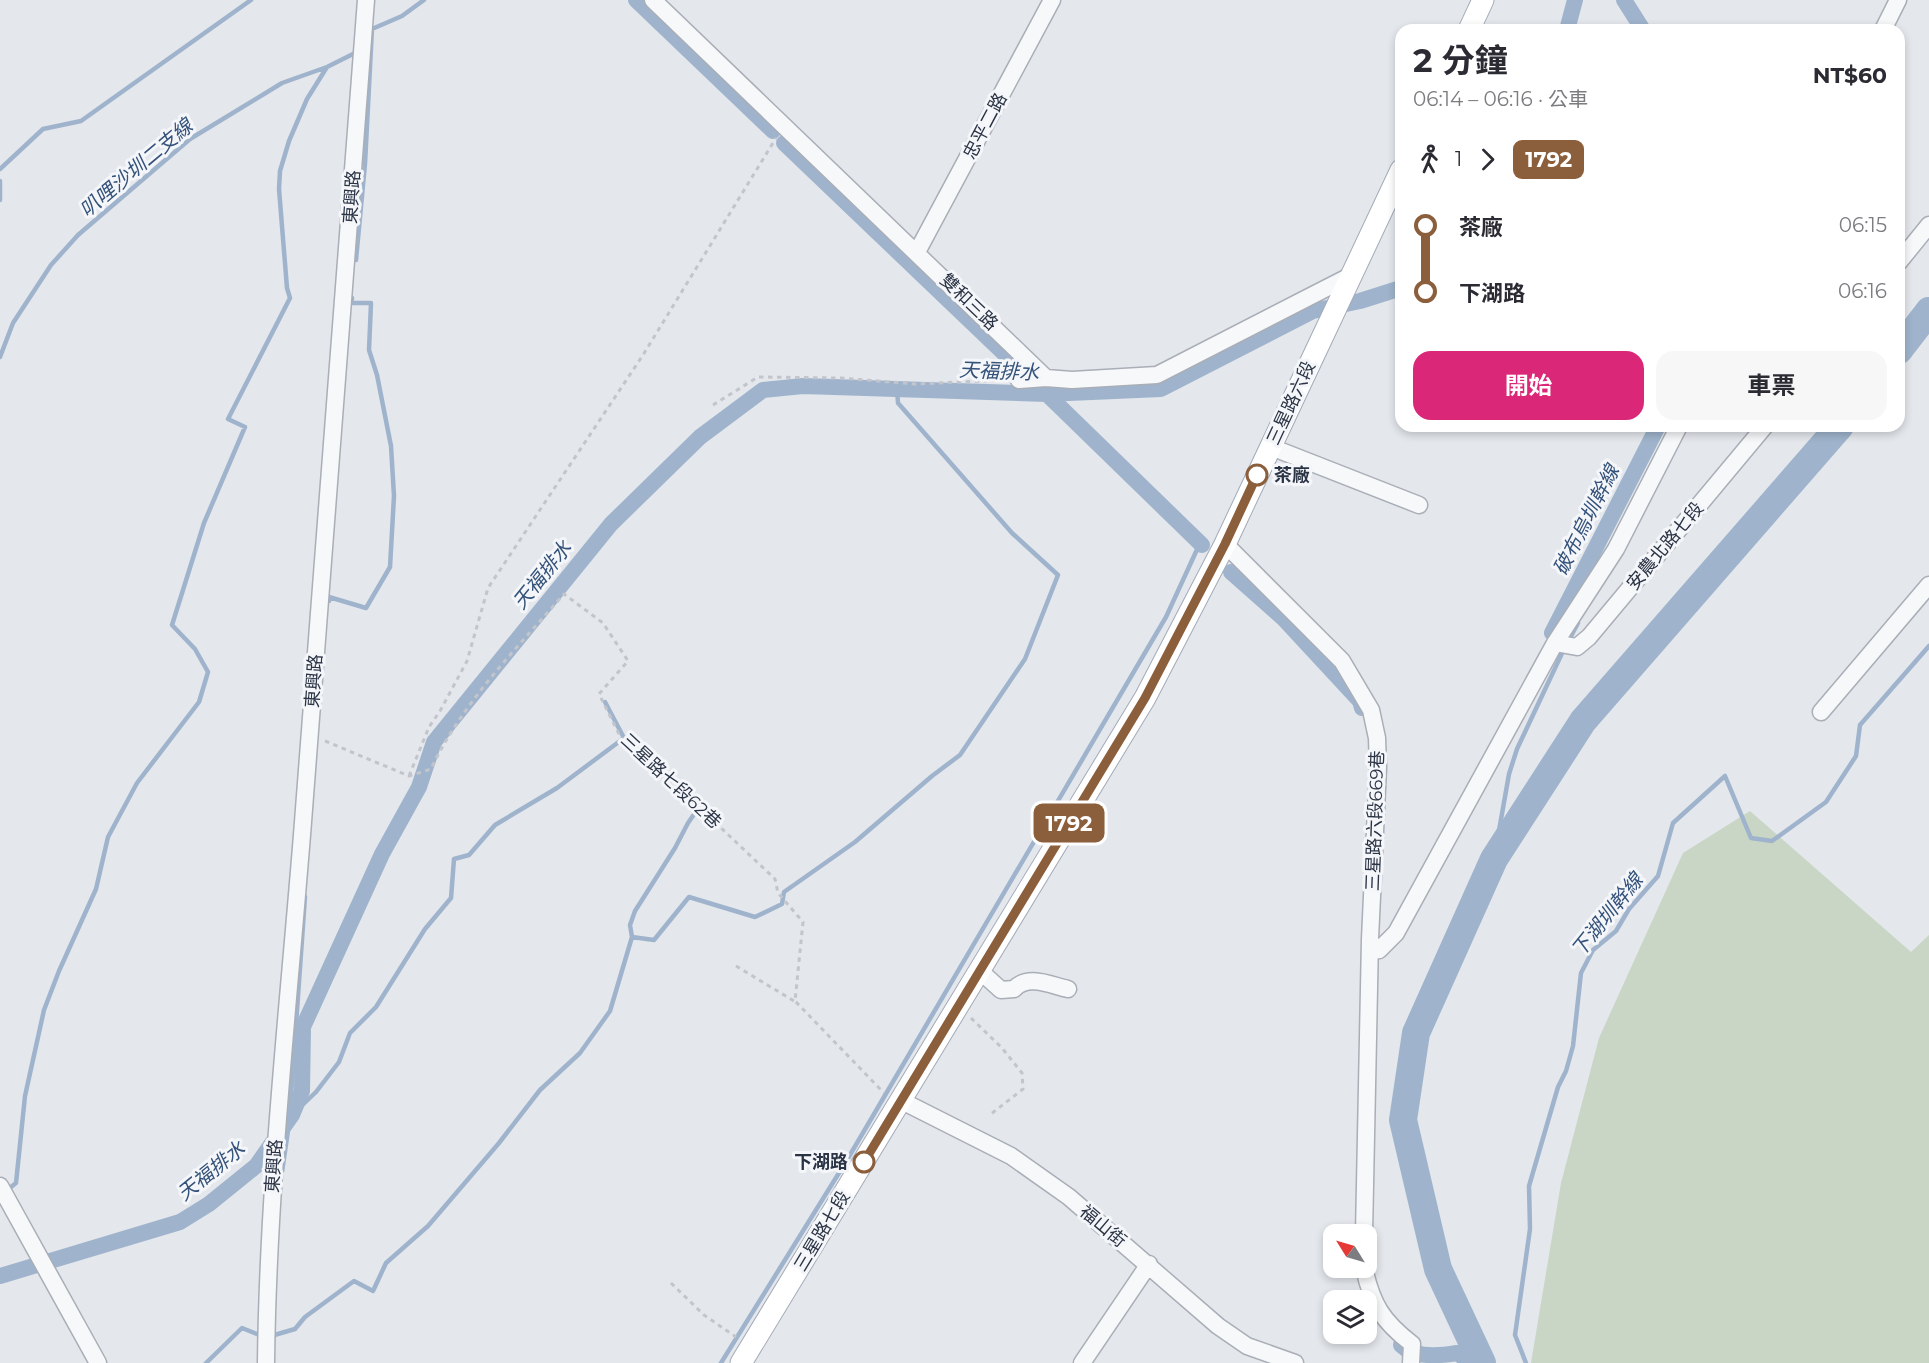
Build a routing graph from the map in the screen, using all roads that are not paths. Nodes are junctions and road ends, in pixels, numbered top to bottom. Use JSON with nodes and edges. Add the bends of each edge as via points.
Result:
{"nodes":[{"id":1,"x":366,"y":0,"type":"edge"},
{"id":2,"x":653,"y":0,"type":"edge"},
{"id":3,"x":1052,"y":0,"type":"edge"},
{"id":4,"x":1483,"y":0,"type":"edge"},
{"id":5,"x":1898,"y":0,"type":"edge"},
{"id":6,"x":1472,"y":24,"type":"edge"},
{"id":7,"x":1886,"y":24,"type":"edge"},
{"id":8,"x":1395,"y":182,"type":"edge"},
{"id":9,"x":1929,"y":225,"type":"edge"},
{"id":10,"x":917,"y":252,"type":"junction"},
{"id":11,"x":1905,"y":255,"type":"edge"},
{"id":12,"x":1350,"y":276,"type":"junction"},
{"id":13,"x":1676,"y":432,"type":"edge"},
{"id":14,"x":1760,"y":432,"type":"edge"},
{"id":15,"x":1271,"y":447,"type":"junction"},
{"id":16,"x":1419,"y":505,"type":"dead end"},
{"id":17,"x":1219,"y":555,"type":"junction"},
{"id":18,"x":1929,"y":585,"type":"edge"},
{"id":19,"x":1555,"y":643,"type":"junction"},
{"id":20,"x":1145,"y":698,"type":"joint"},
{"id":21,"x":1821,"y":712,"type":"dead end"},
{"id":22,"x":1370,"y":939,"type":"junction"},
{"id":23,"x":980,"y":971,"type":"junction"},
{"id":24,"x":1068,"y":989,"type":"dead end"},
{"id":25,"x":900,"y":1104,"type":"junction"},
{"id":26,"x":0,"y":1186,"type":"edge"},
{"id":27,"x":1364,"y":1224,"type":"edge"},
{"id":28,"x":1149,"y":1264,"type":"junction"},
{"id":29,"x":1367,"y":1278,"type":"edge"},
{"id":30,"x":746,"y":1355,"type":"edge"},
{"id":31,"x":1412,"y":1355,"type":"edge"},
{"id":32,"x":98,"y":1363,"type":"edge"},
{"id":33,"x":266,"y":1363,"type":"edge"},
{"id":34,"x":1082,"y":1363,"type":"edge"},
{"id":35,"x":1295,"y":1363,"type":"edge"}],
"edges":[{"from":1,"to":33,"type":"street","name":"東興路","via":[[276,1139]]},
{"from":2,"to":10,"type":"street","name":"雙和三路"},
{"from":3,"to":10,"type":"street","name":"忠平二路"},
{"from":4,"to":6,"type":"main road"},
{"from":5,"to":7,"type":"street"},
{"from":8,"to":12,"type":"main road","name":"三星路六段"},
{"from":9,"to":11,"type":"street"},
{"from":10,"to":12,"type":"street","name":"雙和三路","via":[[1033,379],[1072,381],[1157,375]]},
{"from":12,"to":15,"type":"main road","name":"三星路六段"},
{"from":13,"to":19,"type":"street","via":[[1616,549]]},
{"from":14,"to":19,"type":"street","name":"安農北路七段","via":[[1589,638],[1577,647]]},
{"from":15,"to":16,"type":"street"},
{"from":15,"to":17,"type":"main road","name":"三星路六段"},
{"from":17,"to":20,"type":"main road","name":"三星路六段"},
{"from":17,"to":22,"type":"street","name":"三星路六段669巷","via":[[1342,662],[1371,710],[1378,767]]},
{"from":18,"to":21,"type":"street"},
{"from":19,"to":22,"type":"street","via":[[1396,933],[1378,950]]},
{"from":20,"to":23,"type":"main road","name":"三星路七段"},
{"from":22,"to":27,"type":"street","name":"三星路六段669巷"},
{"from":23,"to":24,"type":"street","via":[[1001,990],[1014,989],[1032,980]]},
{"from":23,"to":25,"type":"main road","name":"三星路七段"},
{"from":25,"to":28,"type":"street","name":"福山街","via":[[1011,1156],[1069,1197]]},
{"from":25,"to":30,"type":"main road","name":"三星路七段"},
{"from":26,"to":32,"type":"street"},
{"from":28,"to":34,"type":"street"},
{"from":28,"to":35,"type":"street","name":"福山街","via":[[1218,1326],[1247,1346]]},
{"from":29,"to":31,"type":"street","via":[[1374,1303]]}]}
